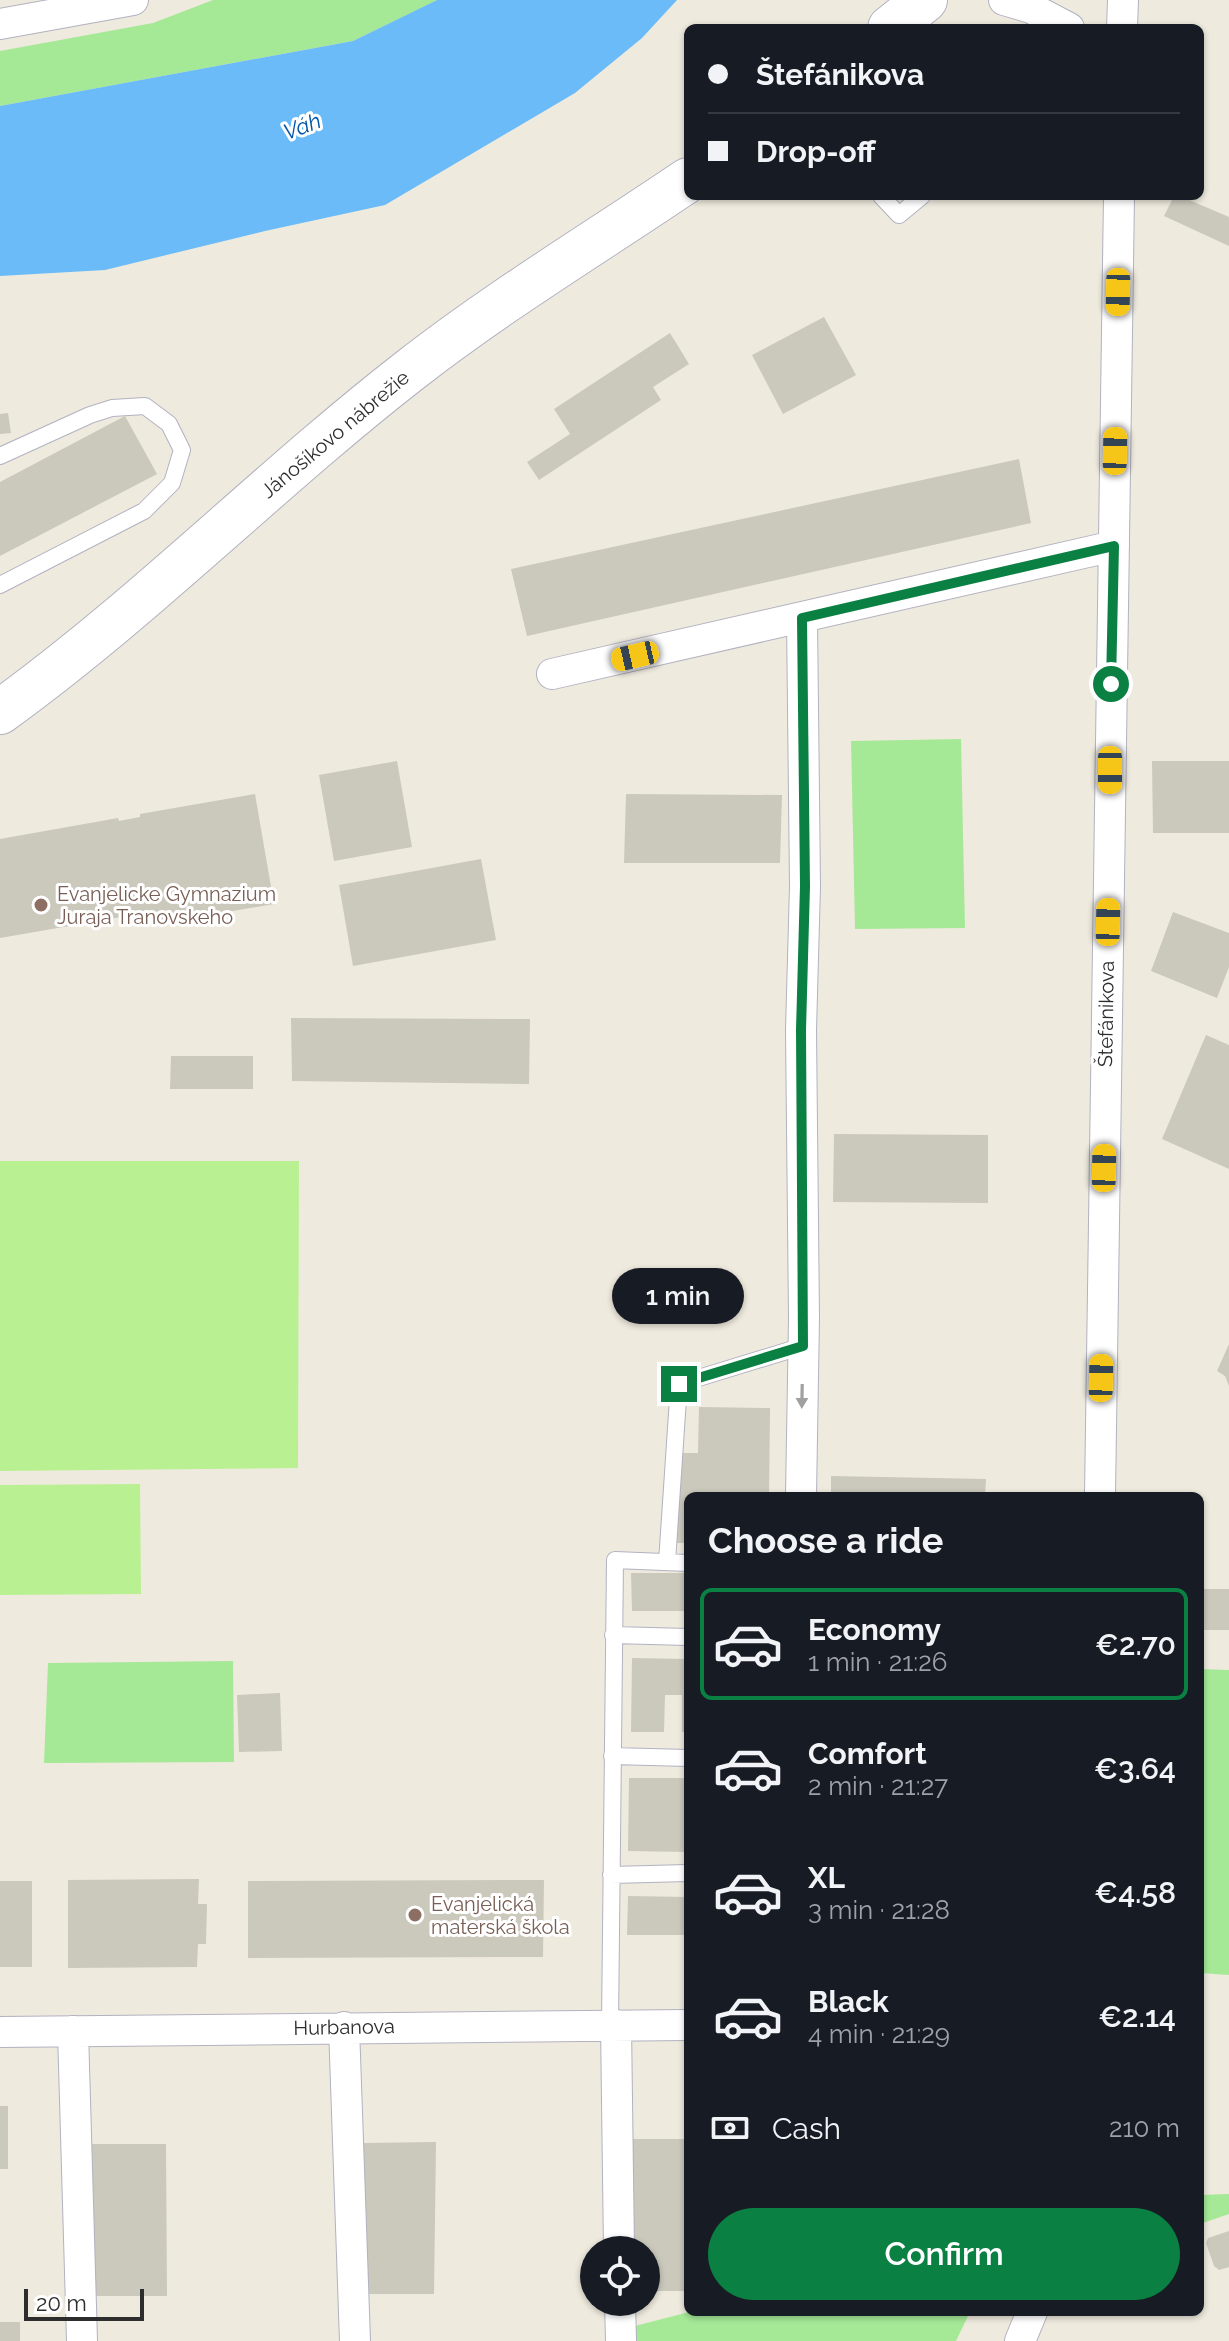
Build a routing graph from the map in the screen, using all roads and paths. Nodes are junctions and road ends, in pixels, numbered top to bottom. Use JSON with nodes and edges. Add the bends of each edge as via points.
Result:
{"nodes":[{"id":1,"x":132,"y":0,"type":"edge"},
{"id":2,"x":925,"y":0,"type":"edge"},
{"id":3,"x":1004,"y":0,"type":"edge"},
{"id":4,"x":1123,"y":0,"type":"edge"},
{"id":5,"x":0,"y":24,"type":"edge"},
{"id":6,"x":895,"y":24,"type":"edge"},
{"id":7,"x":1061,"y":24,"type":"edge"},
{"id":8,"x":1122,"y":24,"type":"edge"},
{"id":9,"x":684,"y":183,"type":"edge"},
{"id":10,"x":885,"y":200,"type":"edge"},
{"id":11,"x":917,"y":200,"type":"edge"},
{"id":12,"x":1119,"y":200,"type":"edge"},
{"id":13,"x":0,"y":456,"type":"edge"},
{"id":14,"x":1114,"y":546,"type":"junction"},
{"id":15,"x":0,"y":585,"type":"edge"},
{"id":16,"x":802,"y":618,"type":"junction"},
{"id":17,"x":552,"y":674,"type":"dead end"},
{"id":18,"x":0,"y":712,"type":"edge"},
{"id":19,"x":803,"y":1346,"type":"junction"},
{"id":20,"x":801,"y":1492,"type":"edge"},
{"id":21,"x":1100,"y":1492,"type":"edge"},
{"id":22,"x":667,"y":1562,"type":"junction"},
{"id":23,"x":684,"y":1563,"type":"edge"},
{"id":24,"x":613,"y":1635,"type":"junction"},
{"id":25,"x":684,"y":1637,"type":"edge"},
{"id":26,"x":612,"y":1756,"type":"junction"},
{"id":27,"x":684,"y":1758,"type":"edge"},
{"id":28,"x":684,"y":1873,"type":"edge"},
{"id":29,"x":611,"y":1875,"type":"junction"},
{"id":30,"x":684,"y":2025,"type":"edge"},
{"id":31,"x":613,"y":2026,"type":"junction"},
{"id":32,"x":344,"y":2027,"type":"junction"},
{"id":33,"x":73,"y":2031,"type":"junction"},
{"id":34,"x":0,"y":2032,"type":"edge"},
{"id":35,"x":619,"y":2236,"type":"edge"},
{"id":36,"x":620,"y":2316,"type":"edge"},
{"id":37,"x":1030,"y":2316,"type":"edge"},
{"id":38,"x":82,"y":2341,"type":"edge"},
{"id":39,"x":355,"y":2341,"type":"edge"},
{"id":40,"x":621,"y":2341,"type":"edge"},
{"id":41,"x":1020,"y":2341,"type":"edge"}],
"edges":[{"from":1,"to":5,"type":"street"},
{"from":2,"to":6,"type":"main road"},
{"from":3,"to":7,"type":"street"},
{"from":4,"to":8,"type":"street"},
{"from":9,"to":18,"type":"main road","name":"Jánošíkovo nábrežie","via":[[411,369],[52,674]]},
{"from":10,"to":11,"type":"lane","via":[[899,215]]},
{"from":12,"to":14,"type":"street","name":"Štefánikova"},
{"from":13,"to":15,"type":"lane","via":[[101,411],[145,406],[169,424],[182,450],[172,483],[144,511]]},
{"from":14,"to":16,"type":"street"},
{"from":14,"to":21,"type":"street","name":"Štefánikova"},
{"from":16,"to":17,"type":"street"},
{"from":16,"to":19,"type":"street"},
{"from":19,"to":20,"type":"street","one_way":true},
{"from":19,"to":22,"type":"lane","via":[[679,1384]]},
{"from":22,"to":23,"type":"lane"},
{"from":22,"to":24,"type":"lane","via":[[615,1560]]},
{"from":24,"to":25,"type":"lane"},
{"from":24,"to":26,"type":"lane"},
{"from":26,"to":27,"type":"lane"},
{"from":26,"to":29,"type":"lane"},
{"from":28,"to":29,"type":"lane"},
{"from":29,"to":31,"type":"lane"},
{"from":30,"to":31,"type":"street","name":"Hurbanova"},
{"from":31,"to":32,"type":"street","name":"Hurbanova"},
{"from":31,"to":35,"type":"street"},
{"from":32,"to":33,"type":"street","name":"Hurbanova"},
{"from":32,"to":39,"type":"street"},
{"from":33,"to":34,"type":"street","name":"Hurbanova"},
{"from":33,"to":38,"type":"street"},
{"from":36,"to":40,"type":"street"},
{"from":37,"to":41,"type":"street"}]}
